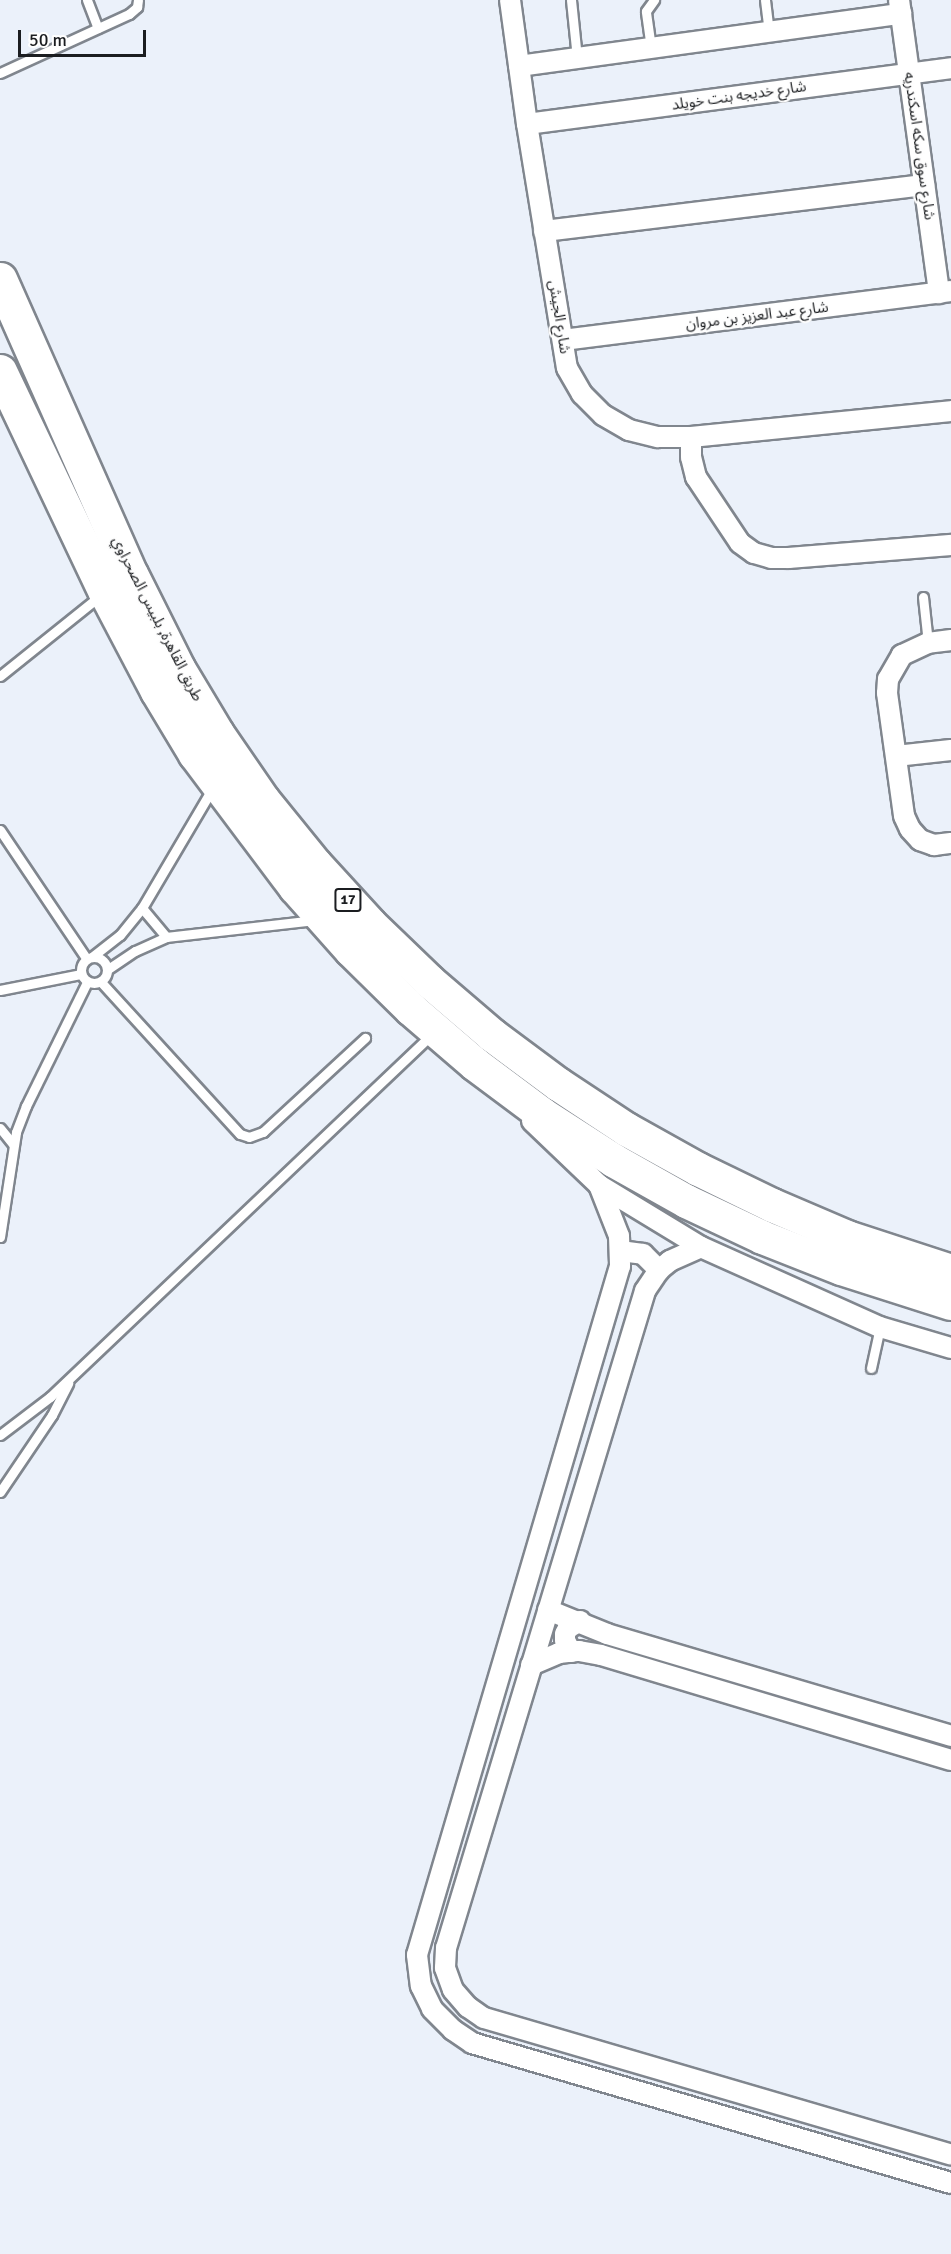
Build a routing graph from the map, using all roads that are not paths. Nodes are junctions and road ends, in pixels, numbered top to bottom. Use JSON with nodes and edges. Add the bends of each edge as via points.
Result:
{"nodes":[{"id":1,"x":87,"y":0,"type":"edge"},
{"id":2,"x":138,"y":0,"type":"edge"},
{"id":3,"x":510,"y":0,"type":"edge"},
{"id":4,"x":571,"y":0,"type":"edge"},
{"id":5,"x":654,"y":0,"type":"edge"},
{"id":6,"x":765,"y":0,"type":"edge"},
{"id":7,"x":900,"y":7,"type":"edge"},
{"id":8,"x":98,"y":28,"type":"junction"},
{"id":9,"x":769,"y":32,"type":"junction"},
{"id":10,"x":651,"y":48,"type":"junction"},
{"id":11,"x":577,"y":58,"type":"junction"},
{"id":12,"x":519,"y":66,"type":"junction"},
{"id":13,"x":951,"y":68,"type":"edge"},
{"id":14,"x":0,"y":73,"type":"edge"},
{"id":15,"x":909,"y":73,"type":"junction"},
{"id":16,"x":527,"y":124,"type":"junction"},
{"id":17,"x":924,"y":185,"type":"junction"},
{"id":18,"x":544,"y":231,"type":"junction"},
{"id":19,"x":0,"y":279,"type":"edge"},
{"id":20,"x":945,"y":292,"type":"edge"},
{"id":21,"x":563,"y":340,"type":"junction"},
{"id":22,"x":0,"y":371,"type":"edge"},
{"id":23,"x":951,"y":411,"type":"edge"},
{"id":24,"x":691,"y":437,"type":"junction"},
{"id":25,"x":951,"y":545,"type":"edge"},
{"id":26,"x":105,"y":592,"type":"junction"},
{"id":27,"x":923,"y":597,"type":"dead end"},
{"id":28,"x":951,"y":640,"type":"edge"},
{"id":29,"x":928,"y":643,"type":"junction"},
{"id":30,"x":0,"y":676,"type":"edge"},
{"id":31,"x":951,"y":750,"type":"edge"},
{"id":32,"x":896,"y":756,"type":"junction"},
{"id":33,"x":216,"y":783,"type":"junction"},
{"id":34,"x":0,"y":830,"type":"edge"},
{"id":35,"x":951,"y":843,"type":"edge"},
{"id":36,"x":142,"y":908,"type":"junction"},
{"id":37,"x":323,"y":919,"type":"junction"},
{"id":38,"x":166,"y":937,"type":"junction"},
{"id":39,"x":90,"y":957,"type":"junction"},
{"id":40,"x":108,"y":969,"type":"junction"},
{"id":41,"x":84,"y":978,"type":"junction"},
{"id":42,"x":101,"y":982,"type":"junction"},
{"id":43,"x":0,"y":990,"type":"edge"},
{"id":44,"x":436,"y":1031,"type":"junction"},
{"id":45,"x":365,"y":1038,"type":"dead end"},
{"id":46,"x":475,"y":1064,"type":"junction"},
{"id":47,"x":0,"y":1128,"type":"edge"},
{"id":48,"x":13,"y":1144,"type":"junction"},
{"id":49,"x":599,"y":1185,"type":"junction"},
{"id":50,"x":0,"y":1237,"type":"edge"},
{"id":51,"x":701,"y":1247,"type":"junction"},
{"id":52,"x":620,"y":1251,"type":"junction"},
{"id":53,"x":659,"y":1270,"type":"junction"},
{"id":54,"x":951,"y":1271,"type":"edge"},
{"id":55,"x":951,"y":1303,"type":"edge"},
{"id":56,"x":880,"y":1327,"type":"junction"},
{"id":57,"x":951,"y":1348,"type":"edge"},
{"id":58,"x":871,"y":1368,"type":"dead end"},
{"id":59,"x":70,"y":1378,"type":"junction"},
{"id":60,"x":0,"y":1435,"type":"edge"},
{"id":61,"x":0,"y":1492,"type":"edge"},
{"id":62,"x":548,"y":1610,"type":"junction"},
{"id":63,"x":580,"y":1621,"type":"junction"},
{"id":64,"x":571,"y":1652,"type":"junction"},
{"id":65,"x":531,"y":1665,"type":"junction"},
{"id":66,"x":951,"y":1736,"type":"edge"},
{"id":67,"x":951,"y":1760,"type":"edge"},
{"id":68,"x":456,"y":1824,"type":"junction"},
{"id":69,"x":482,"y":1829,"type":"junction"},
{"id":70,"x":445,"y":1861,"type":"junction"},
{"id":71,"x":471,"y":1865,"type":"junction"},
{"id":72,"x":951,"y":2155,"type":"edge"},
{"id":73,"x":951,"y":2183,"type":"edge"}],
"edges":[{"from":1,"to":8,"type":"lane"},
{"from":2,"to":8,"type":"lane","via":[[134,11]]},
{"from":3,"to":12,"type":"street","name":"شارع الجيش"},
{"from":4,"to":11,"type":"lane"},
{"from":5,"to":10,"type":"lane","via":[[646,11]]},
{"from":6,"to":9,"type":"lane"},
{"from":7,"to":9,"type":"street"},
{"from":7,"to":15,"type":"street","name":"شارع سوق سكه اسكندريه"},
{"from":8,"to":14,"type":"lane"},
{"from":9,"to":10,"type":"street"},
{"from":10,"to":11,"type":"street"},
{"from":11,"to":12,"type":"street"},
{"from":12,"to":16,"type":"street","name":"شارع الجيش"},
{"from":13,"to":15,"type":"street","name":"شارع خديجه بنت خويلد"},
{"from":15,"to":16,"type":"street","name":"شارع خديجه بنت خويلد"},
{"from":15,"to":17,"type":"street","name":"شارع سوق سكه اسكندريه"},
{"from":16,"to":18,"type":"street","name":"شارع الجيش"},
{"from":17,"to":18,"type":"street"},
{"from":17,"to":20,"type":"street","name":"شارع سوق سكه اسكندريه"},
{"from":18,"to":21,"type":"street","name":"شارع الجيش"},
{"from":19,"to":54,"type":"highway","name":"طريق القاهرة, بلبيس الصحراوي","number":"17","via":[[131,574],[178,668],[216,733],[263,800],[370,924],[492,1035],[626,1129],[772,1206],[847,1237]]},
{"from":20,"to":21,"type":"street","name":"شارع عبد العزيز بن مروان"},
{"from":21,"to":24,"type":"street","name":"شارع الجيش","via":[[567,368],[582,394],[603,415],[629,430],[648,435]]},
{"from":22,"to":26,"type":"highway","name":"طريق القاهرة, بلبيس الصحراوي","number":"17"},
{"from":23,"to":24,"type":"street","name":"شارع الجيش"},
{"from":24,"to":25,"type":"street","via":[[696,477],[740,543],[754,553],[789,558]]},
{"from":26,"to":30,"type":"lane"},
{"from":26,"to":33,"type":"highway","name":"طريق القاهرة, بلبيس الصحراوي","number":"17","via":[[157,691]]},
{"from":27,"to":29,"type":"lane"},
{"from":28,"to":29,"type":"street"},
{"from":29,"to":32,"type":"street","via":[[902,655],[888,679],[886,693]]},
{"from":31,"to":32,"type":"street"},
{"from":32,"to":35,"type":"street","via":[[904,816],[910,830],[920,840],[934,845]]},
{"from":33,"to":36,"type":"lane"},
{"from":33,"to":37,"type":"highway","name":"طريق القاهرة, بلبيس الصحراوي","number":"17"},
{"from":34,"to":39,"type":"lane"},
{"from":36,"to":38,"type":"lane"},
{"from":36,"to":39,"type":"lane","via":[[120,935]]},
{"from":37,"to":38,"type":"lane"},
{"from":37,"to":44,"type":"highway","name":"طريق القاهرة, بلبيس الصحراوي","number":"17"},
{"from":38,"to":40,"type":"lane"},
{"from":39,"to":40,"type":"lane","via":[[106,962]]},
{"from":39,"to":41,"type":"lane","via":[[80,968]]},
{"from":40,"to":42,"type":"lane"},
{"from":41,"to":42,"type":"lane"},
{"from":41,"to":43,"type":"lane"},
{"from":41,"to":48,"type":"lane"},
{"from":42,"to":45,"type":"lane","via":[[240,1134],[249,1137],[263,1132]]},
{"from":44,"to":46,"type":"highway","name":"طريق القاهرة, بلبيس الصحراوي","number":"17"},
{"from":44,"to":59,"type":"lane"},
{"from":46,"to":49,"type":"street"},
{"from":46,"to":55,"type":"highway","name":"طريق القاهرة, بلبيس الصحراوي","number":"17","via":[[604,1155],[686,1202],[841,1269]]},
{"from":47,"to":48,"type":"lane"},
{"from":48,"to":50,"type":"lane"},
{"from":49,"to":51,"type":"street"},
{"from":49,"to":52,"type":"street","via":[[619,1236]]},
{"from":51,"to":53,"type":"street"},
{"from":51,"to":56,"type":"street"},
{"from":52,"to":53,"type":"street","via":[[643,1254]]},
{"from":52,"to":68,"type":"street","via":[[620,1266]]},
{"from":53,"to":62,"type":"street","via":[[645,1291]]},
{"from":56,"to":57,"type":"street"},
{"from":56,"to":58,"type":"lane"},
{"from":59,"to":60,"type":"lane"},
{"from":59,"to":61,"type":"lane","via":[[52,1415]]},
{"from":62,"to":63,"type":"street"},
{"from":62,"to":65,"type":"street"},
{"from":63,"to":64,"type":"street","via":[[565,1634]]},
{"from":63,"to":66,"type":"street","via":[[607,1634]]},
{"from":64,"to":65,"type":"street"},
{"from":64,"to":67,"type":"street","via":[[601,1655]]},
{"from":65,"to":69,"type":"street"},
{"from":68,"to":69,"type":"street","via":[[469,1833]]},
{"from":68,"to":70,"type":"street"},
{"from":69,"to":71,"type":"street"},
{"from":70,"to":71,"type":"street","via":[[456,1857]]},
{"from":70,"to":73,"type":"street","via":[[417,1955],[421,1986],[432,2009],[472,2043]]},
{"from":71,"to":72,"type":"street","via":[[446,1948],[445,1968],[453,1990],[484,2018]]}]}
